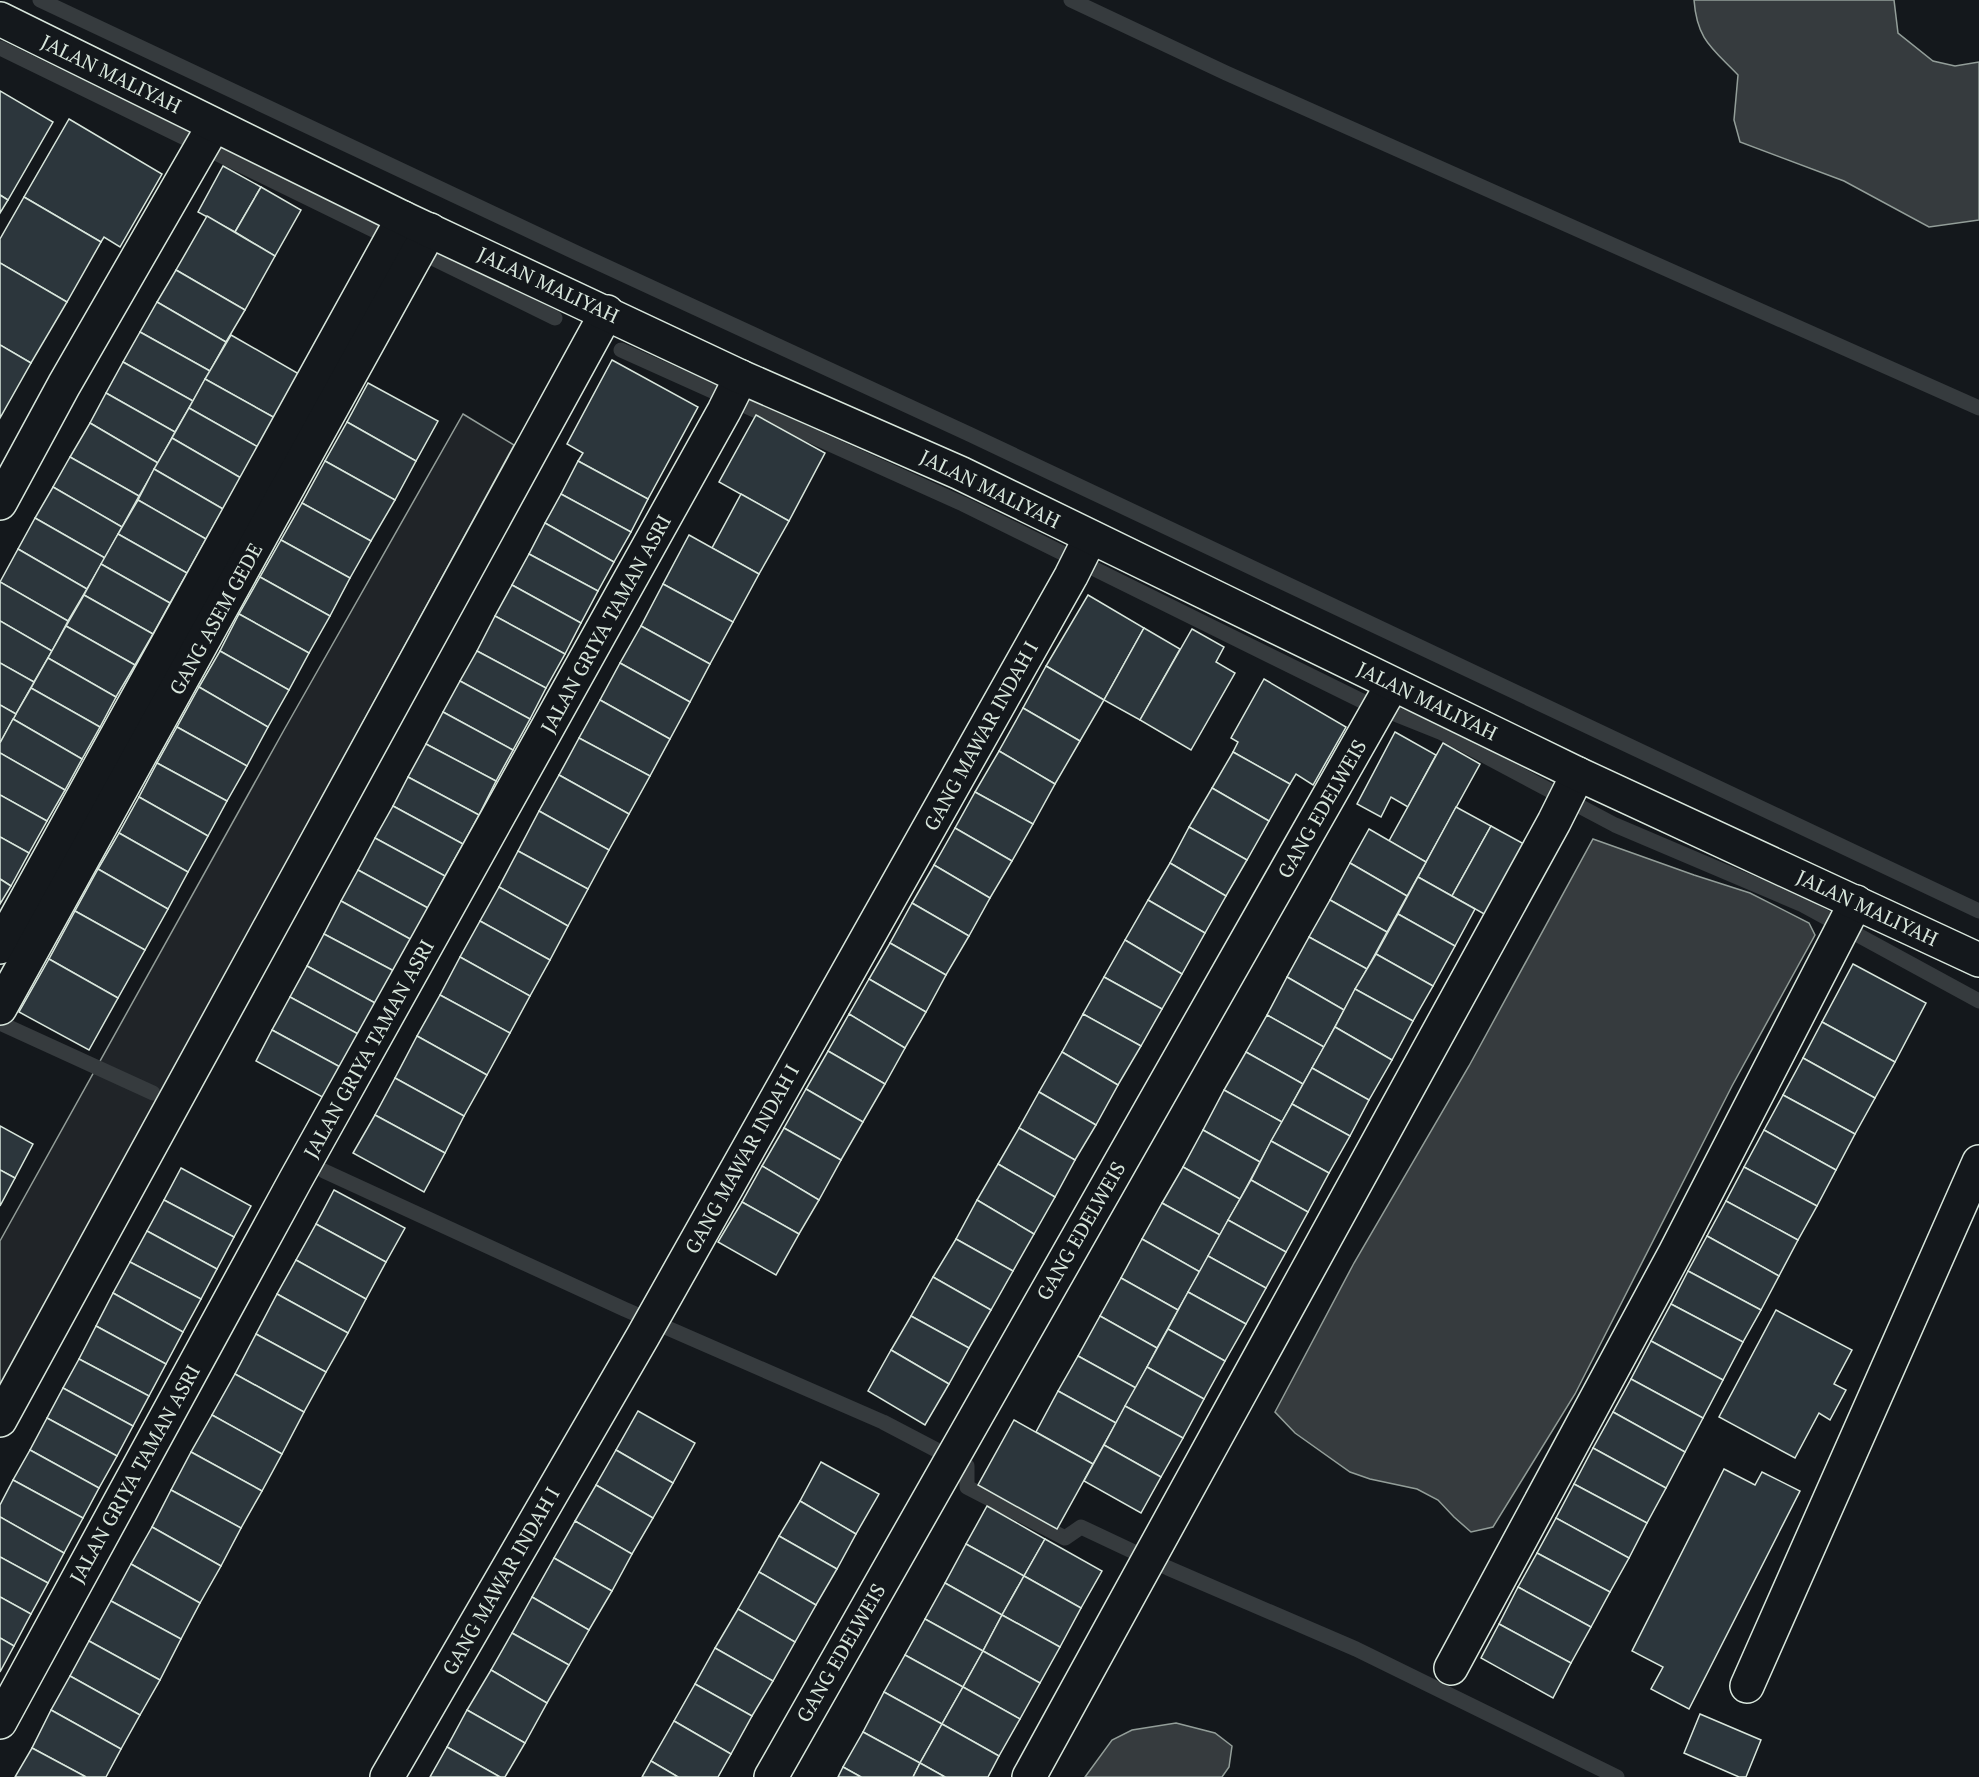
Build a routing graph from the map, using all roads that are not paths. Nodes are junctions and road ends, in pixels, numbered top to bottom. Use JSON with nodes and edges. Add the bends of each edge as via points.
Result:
{"nodes":[{"id":1,"x":0,"y":19,"type":"edge"},
{"id":2,"x":204,"y":142,"type":"junction"},
{"id":3,"x":407,"y":241,"type":"junction"},
{"id":4,"x":598,"y":330,"type":"junction"},
{"id":5,"x":733,"y":394,"type":"junction"},
{"id":6,"x":0,"y":503,"type":"edge"},
{"id":7,"x":1081,"y":556,"type":"junction"},
{"id":8,"x":1383,"y":701,"type":"junction"},
{"id":9,"x":1574,"y":783,"type":"junction"},
{"id":10,"x":1852,"y":908,"type":"junction"},
{"id":11,"x":0,"y":947,"type":"edge"},
{"id":12,"x":1979,"y":960,"type":"edge"},
{"id":13,"x":3,"y":1003,"type":"edge"},
{"id":14,"x":1979,"y":1162,"type":"edge"},
{"id":15,"x":0,"y":1420,"type":"edge"},
{"id":16,"x":1451,"y":1668,"type":"dead end"},
{"id":17,"x":1747,"y":1686,"type":"dead end"},
{"id":18,"x":0,"y":1722,"type":"edge"},
{"id":19,"x":387,"y":1777,"type":"edge"},
{"id":20,"x":771,"y":1777,"type":"edge"},
{"id":21,"x":1029,"y":1777,"type":"edge"}],
"edges":[{"from":1,"to":2,"type":"street","name":"JALAN MALIYAH"},
{"from":2,"to":3,"type":"street","name":"JALAN MALIYAH"},
{"from":2,"to":6,"type":"street"},
{"from":3,"to":4,"type":"street","name":"JALAN MALIYAH"},
{"from":3,"to":11,"type":"street","name":"GANG ASEM GEDE"},
{"from":3,"to":13,"type":"street","name":"GANG ASEM GEDE"},
{"from":4,"to":5,"type":"street","name":"JALAN MALIYAH"},
{"from":4,"to":15,"type":"street"},
{"from":5,"to":7,"type":"street","name":"JALAN MALIYAH","via":[[960,473]]},
{"from":5,"to":18,"type":"street","name":"JALAN GRIYA TAMAN ASRI","via":[[296,1179]]},
{"from":7,"to":8,"type":"street","name":"JALAN MALIYAH"},
{"from":7,"to":19,"type":"street","name":"GANG MAWAR INDAH I","via":[[643,1336]]},
{"from":8,"to":9,"type":"street","name":"JALAN MALIYAH"},
{"from":8,"to":20,"type":"street","name":"GANG EDELWEIS"},
{"from":9,"to":10,"type":"street","name":"JALAN MALIYAH"},
{"from":9,"to":21,"type":"street"},
{"from":10,"to":12,"type":"street","name":"JALAN MALIYAH"},
{"from":10,"to":16,"type":"street","via":[[1675,1253]]},
{"from":14,"to":17,"type":"street"}]}
